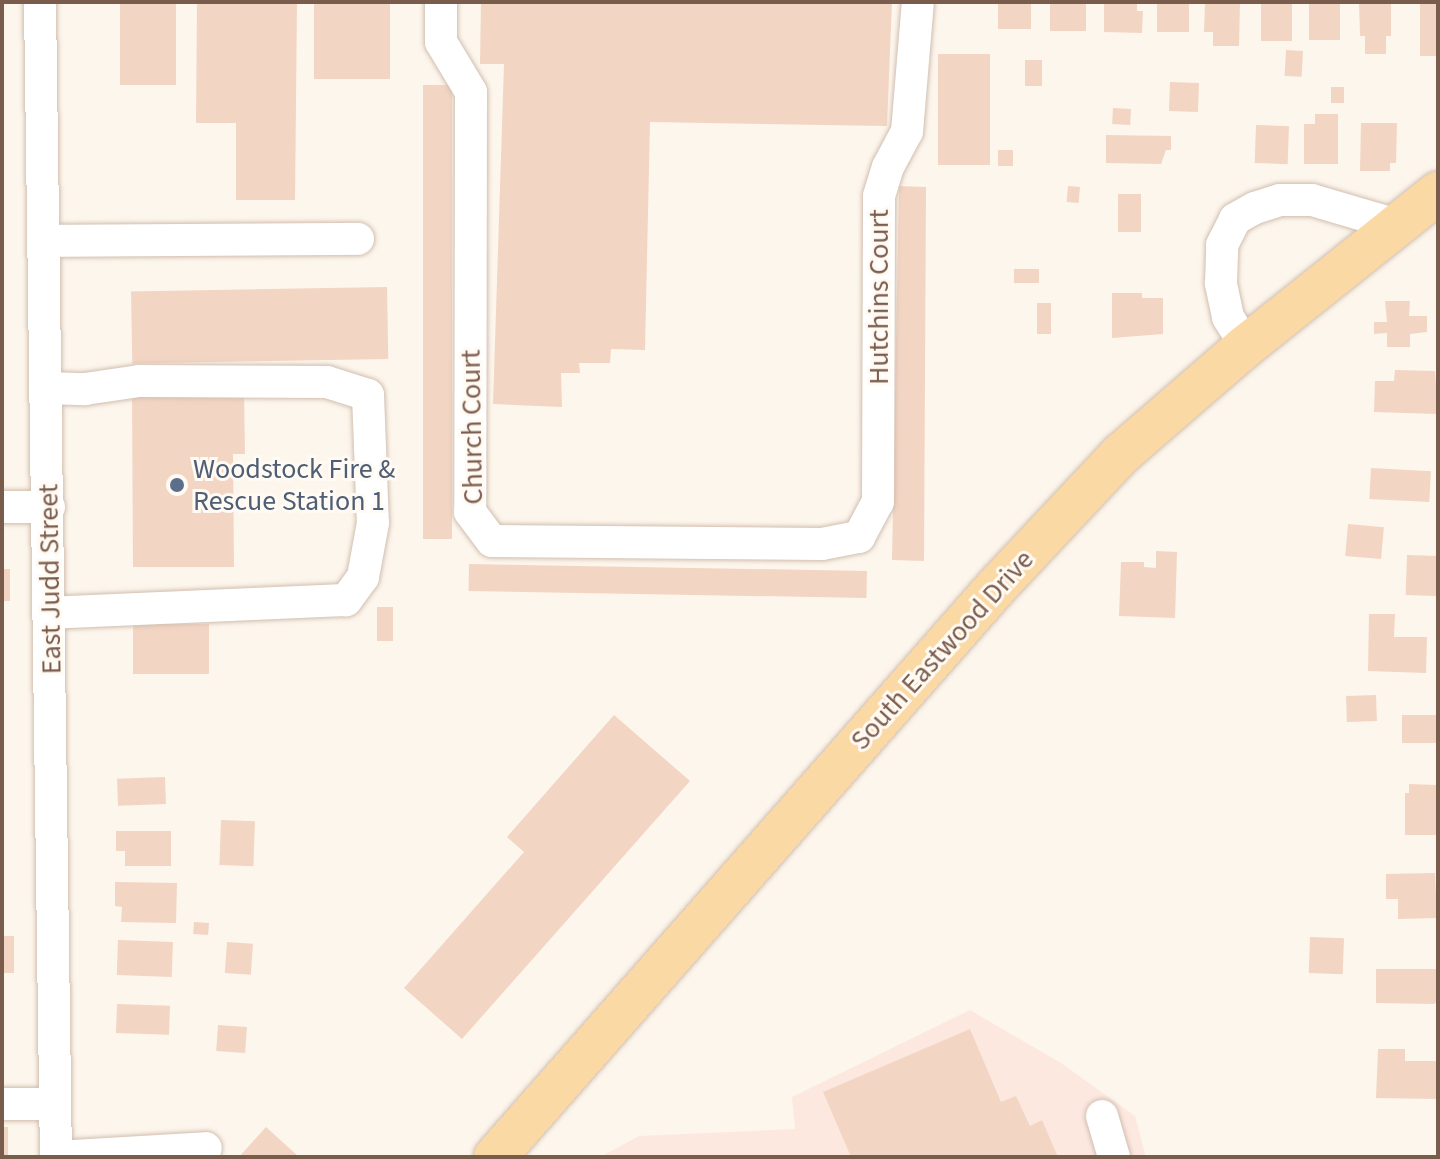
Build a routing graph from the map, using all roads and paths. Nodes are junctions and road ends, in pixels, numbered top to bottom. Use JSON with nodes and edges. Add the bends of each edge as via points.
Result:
{"nodes":[{"id":1,"x":40,"y":2,"type":"edge"},
{"id":2,"x":441,"y":2,"type":"edge"},
{"id":3,"x":918,"y":2,"type":"edge"},
{"id":4,"x":1438,"y":193,"type":"edge"},
{"id":5,"x":1397,"y":225,"type":"junction"},
{"id":6,"x":358,"y":239,"type":"dead end"},
{"id":7,"x":44,"y":241,"type":"junction"},
{"id":8,"x":1246,"y":346,"type":"junction"},
{"id":9,"x":47,"y":388,"type":"junction"},
{"id":10,"x":878,"y":502,"type":"joint"},
{"id":11,"x":2,"y":507,"type":"edge"},
{"id":12,"x":49,"y":507,"type":"junction"},
{"id":13,"x":50,"y":613,"type":"junction"},
{"id":14,"x":2,"y":1104,"type":"edge"},
{"id":15,"x":55,"y":1104,"type":"junction"},
{"id":16,"x":1102,"y":1116,"type":"dead end"},
{"id":17,"x":206,"y":1148,"type":"dead end"},
{"id":18,"x":56,"y":1157,"type":"edge"},
{"id":19,"x":495,"y":1157,"type":"edge"},
{"id":20,"x":1114,"y":1157,"type":"edge"}],
"edges":[{"from":1,"to":7,"type":"street","name":"East Judd Street"},
{"from":2,"to":10,"type":"street","name":"Church Court","via":[[441,42],[471,92],[470,512],[492,541],[822,544],[859,537]]},
{"from":3,"to":10,"type":"street","name":"Hutchins Court","via":[[907,132],[879,196]]},
{"from":4,"to":5,"type":"main road","name":"South Eastwood Drive"},
{"from":5,"to":8,"type":"main road","name":"South Eastwood Drive"},
{"from":5,"to":8,"type":"street","via":[[1312,200],[1280,200],[1235,219],[1222,245],[1221,283],[1228,317]]},
{"from":6,"to":7,"type":"street"},
{"from":7,"to":9,"type":"street","name":"East Judd Street"},
{"from":8,"to":19,"type":"main road","name":"South Eastwood Drive","via":[[1120,455],[999,584]]},
{"from":9,"to":12,"type":"street","name":"East Judd Street"},
{"from":9,"to":13,"type":"street","via":[[139,381],[327,382],[368,395],[373,523],[363,577],[346,600]]},
{"from":11,"to":12,"type":"street"},
{"from":12,"to":13,"type":"street","name":"East Judd Street"},
{"from":13,"to":15,"type":"street","name":"East Judd Street"},
{"from":14,"to":15,"type":"street"},
{"from":15,"to":18,"type":"street","name":"East Judd Street"},
{"from":16,"to":20,"type":"street"},
{"from":17,"to":18,"type":"street"}]}
